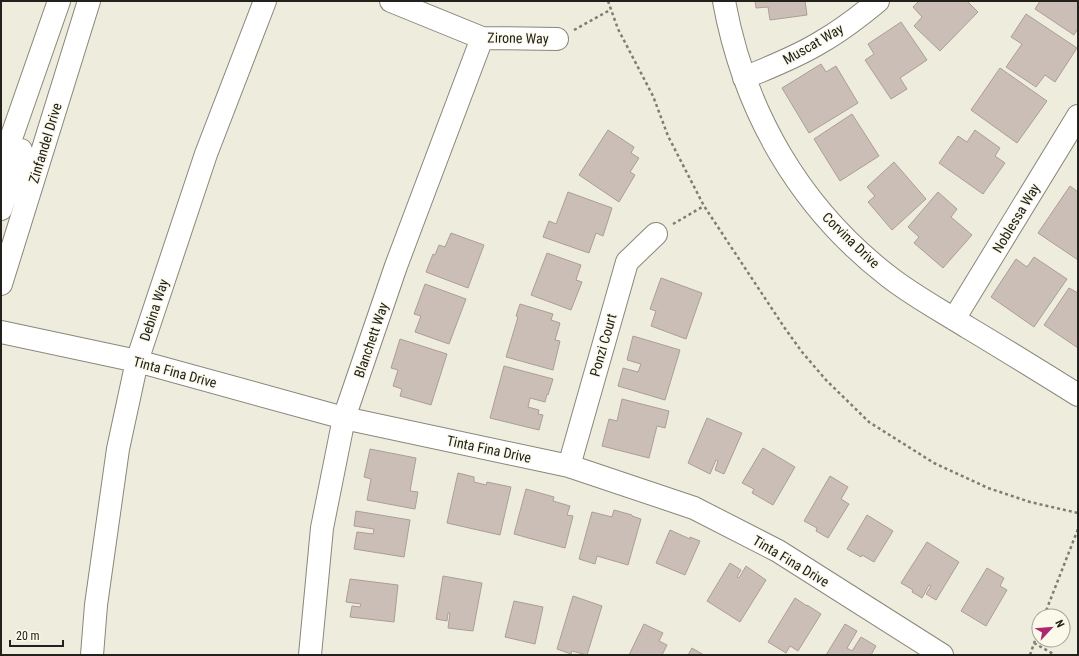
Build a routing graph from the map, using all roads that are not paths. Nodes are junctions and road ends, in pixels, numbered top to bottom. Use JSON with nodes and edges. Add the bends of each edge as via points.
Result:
{"nodes":[{"id":1,"x":59,"y":1,"type":"edge"},
{"id":2,"x":89,"y":1,"type":"edge"},
{"id":3,"x":265,"y":1,"type":"edge"},
{"id":4,"x":391,"y":1,"type":"edge"},
{"id":5,"x":724,"y":1,"type":"edge"},
{"id":6,"x":878,"y":1,"type":"edge"},
{"id":7,"x":482,"y":38,"type":"junction"},
{"id":8,"x":557,"y":39,"type":"road end"},
{"id":9,"x":744,"y":78,"type":"junction"},
{"id":10,"x":1078,"y":116,"type":"edge"},
{"id":11,"x":16,"y":123,"type":"junction"},
{"id":12,"x":1,"y":167,"type":"edge"},
{"id":13,"x":1,"y":209,"type":"edge"},
{"id":14,"x":656,"y":234,"type":"road end"},
{"id":15,"x":1,"y":284,"type":"edge"},
{"id":16,"x":954,"y":319,"type":"junction"},
{"id":17,"x":1,"y":332,"type":"edge"},
{"id":18,"x":137,"y":361,"type":"junction"},
{"id":19,"x":1078,"y":394,"type":"edge"},
{"id":20,"x":344,"y":418,"type":"junction"},
{"id":21,"x":569,"y":466,"type":"junction"},
{"id":22,"x":92,"y":655,"type":"edge"},
{"id":23,"x":310,"y":655,"type":"edge"},
{"id":24,"x":942,"y":655,"type":"edge"}],
"edges":[{"from":1,"to":11,"type":"street"},
{"from":2,"to":15,"type":"street","name":"Zinfandel Drive"},
{"from":3,"to":18,"type":"street","name":"Debina Way","via":[[206,154]]},
{"from":4,"to":7,"type":"street","name":"Zirone Way"},
{"from":5,"to":9,"type":"street","name":"Corvina Drive","via":[[729,31]]},
{"from":6,"to":9,"type":"street","name":"Muscat Way","via":[[857,19],[822,42]]},
{"from":7,"to":8,"type":"street","name":"Zirone Way"},
{"from":7,"to":20,"type":"street","name":"Blanchett Way","via":[[396,266]]},
{"from":9,"to":16,"type":"street","name":"Corvina Drive","via":[[771,138],[788,167],[817,206],[850,243],[888,275]]},
{"from":10,"to":16,"type":"street","name":"Noblessa Way"},
{"from":11,"to":12,"type":"street"},
{"from":11,"to":13,"type":"street","via":[[23,133],[24,140]]},
{"from":14,"to":21,"type":"street","name":"Ponzi Court","via":[[627,262]]},
{"from":16,"to":19,"type":"street","name":"Corvina Drive"},
{"from":17,"to":18,"type":"street","name":"Tinta Fina Drive"},
{"from":18,"to":20,"type":"street","name":"Tinta Fina Drive"},
{"from":18,"to":22,"type":"street","name":"Debina Way","via":[[118,449],[96,605]]},
{"from":20,"to":21,"type":"street","name":"Tinta Fina Drive"},
{"from":20,"to":23,"type":"street","name":"Blanchett Way","via":[[322,528]]},
{"from":21,"to":24,"type":"street","name":"Tinta Fina Drive","via":[[694,508],[778,551]]}]}
